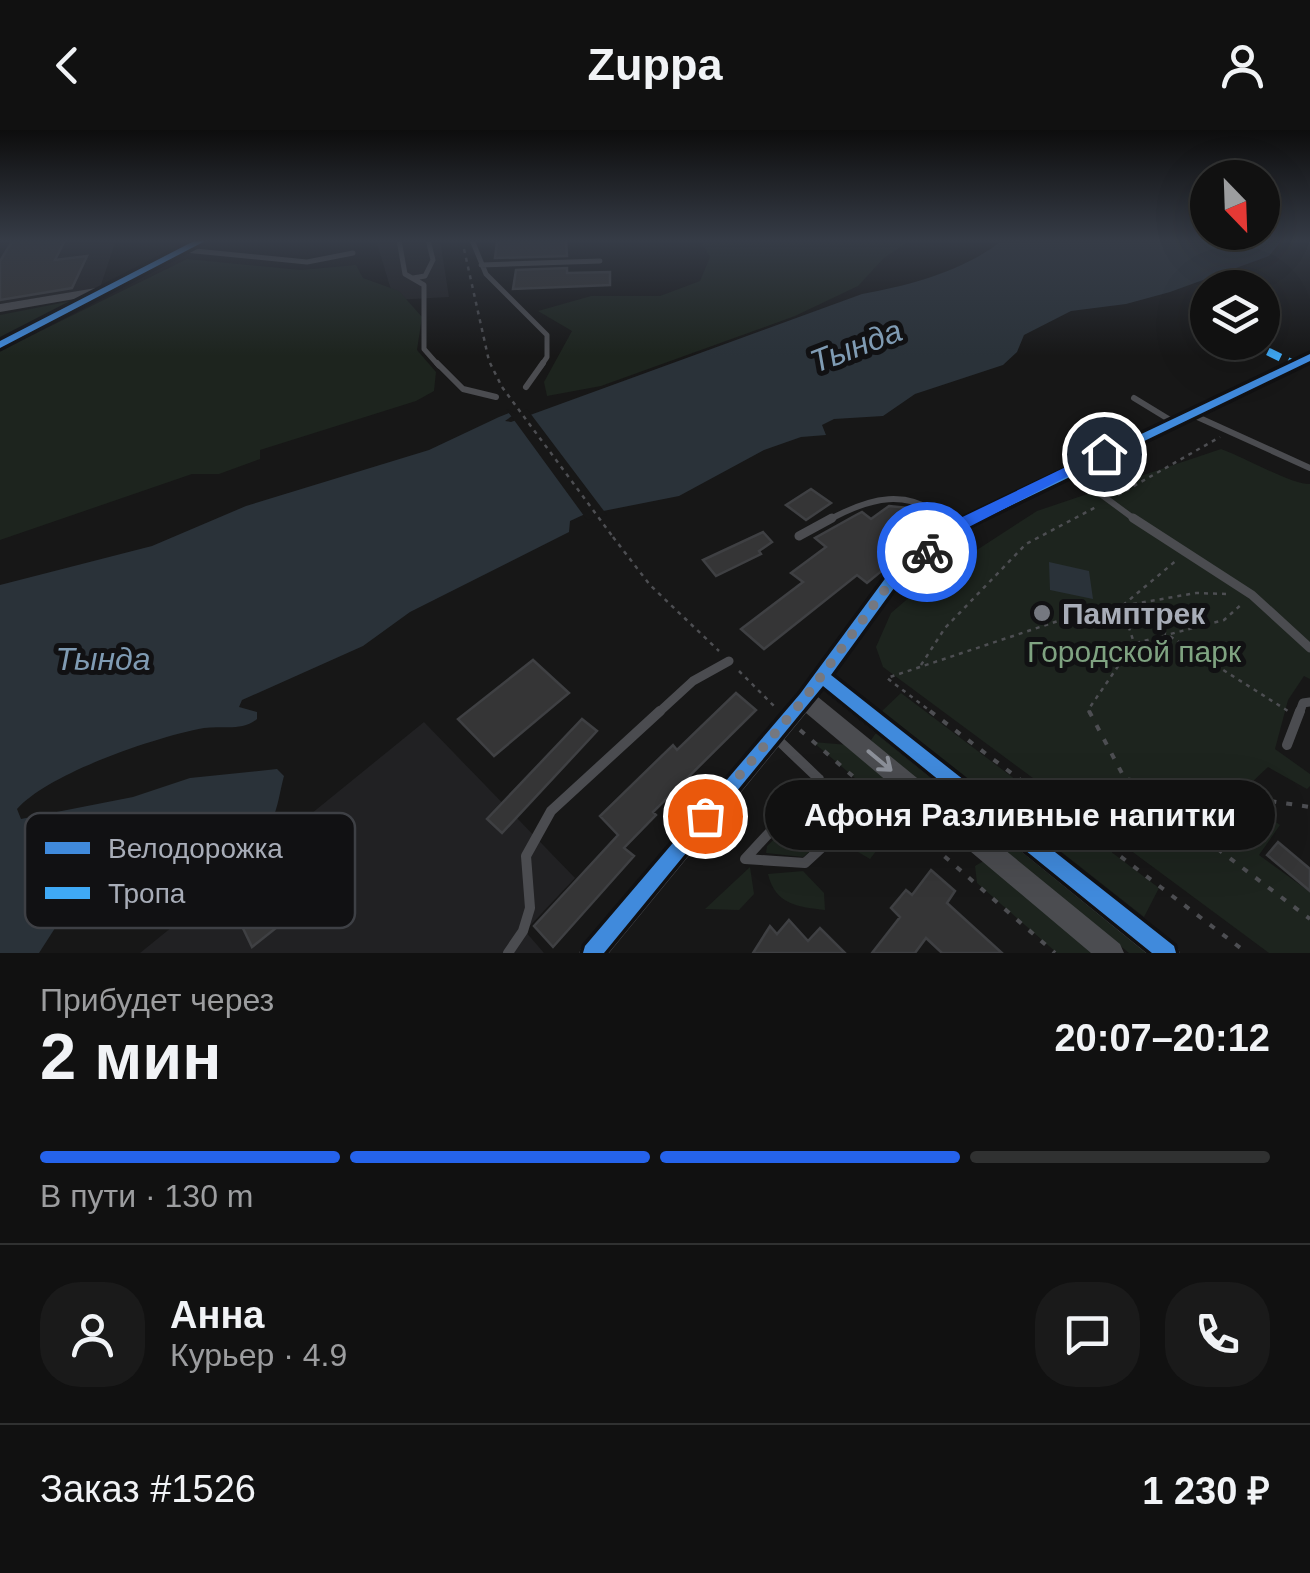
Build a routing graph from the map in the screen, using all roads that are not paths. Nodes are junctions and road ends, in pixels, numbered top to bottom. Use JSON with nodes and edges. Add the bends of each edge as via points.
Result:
{"nodes":[{"id":1,"x":128,"y":278,"type":"edge"},
{"id":2,"x":413,"y":278,"type":"edge"},
{"id":3,"x":494,"y":278,"type":"edge"},
{"id":4,"x":105,"y":290,"type":"junction"},
{"id":5,"x":0,"y":308,"type":"edge"},
{"id":6,"x":0,"y":345,"type":"edge"},
{"id":7,"x":1309,"y":359,"type":"edge"},
{"id":8,"x":526,"y":387,"type":"dead end"},
{"id":9,"x":496,"y":396,"type":"dead end"},
{"id":10,"x":1134,"y":398,"type":"dead end"},
{"id":11,"x":1184,"y":419,"type":"junction"},
{"id":12,"x":1310,"y":468,"type":"edge"},
{"id":13,"x":1068,"y":470,"type":"junction"},
{"id":14,"x":956,"y":527,"type":"junction"},
{"id":15,"x":799,"y":536,"type":"dead end"},
{"id":16,"x":1310,"y":648,"type":"edge"},
{"id":17,"x":729,"y":661,"type":"road end"},
{"id":18,"x":822,"y":677,"type":"junction"},
{"id":19,"x":805,"y":698,"type":"junction"},
{"id":20,"x":1310,"y":702,"type":"edge"},
{"id":21,"x":872,"y":716,"type":"junction"},
{"id":22,"x":780,"y":727,"type":"junction"},
{"id":23,"x":851,"y":736,"type":"junction"},
{"id":24,"x":1287,"y":745,"type":"dead end"},
{"id":25,"x":818,"y":779,"type":"junction"},
{"id":26,"x":508,"y":953,"type":"edge"},
{"id":27,"x":592,"y":953,"type":"edge"},
{"id":28,"x":1111,"y":953,"type":"edge"},
{"id":29,"x":1167,"y":953,"type":"edge"}],
"edges":[{"from":1,"to":4,"type":"street"},
{"from":2,"to":9,"type":"lane","via":[[424,285],[424,350],[457,389],[477,398]]},
{"from":3,"to":8,"type":"lane","via":[[547,335],[547,357]]},
{"from":4,"to":5,"type":"street"},
{"from":4,"to":6,"type":"street"},
{"from":7,"to":11,"type":"street"},
{"from":10,"to":11,"type":"lane"},
{"from":11,"to":12,"type":"lane"},
{"from":11,"to":13,"type":"street"},
{"from":13,"to":14,"type":"street"},
{"from":13,"to":16,"type":"lane","via":[[1252,595]]},
{"from":14,"to":15,"type":"lane","via":[[920,500],[902,496],[865,502]]},
{"from":14,"to":18,"type":"street","via":[[892,580]]},
{"from":17,"to":26,"type":"lane","via":[[693,681],[552,811],[526,856],[534,893],[525,933]]},
{"from":18,"to":19,"type":"street"},
{"from":18,"to":21,"type":"street"},
{"from":19,"to":22,"type":"street"},
{"from":19,"to":23,"type":"street"},
{"from":20,"to":24,"type":"lane","via":[[1303,703]]},
{"from":21,"to":23,"type":"street"},
{"from":21,"to":29,"type":"street"},
{"from":22,"to":25,"type":"lane"},
{"from":22,"to":27,"type":"street"},
{"from":23,"to":28,"type":"street","one_way":true},
{"from":25,"to":25,"type":"lane","via":[[830,840],[805,863],[745,859]]}]}
